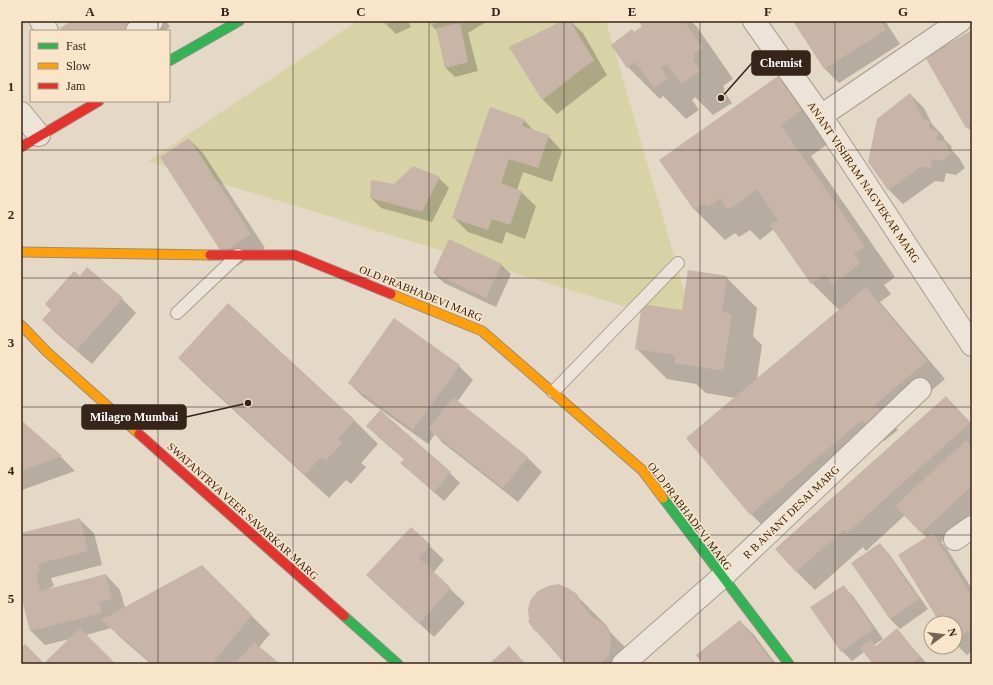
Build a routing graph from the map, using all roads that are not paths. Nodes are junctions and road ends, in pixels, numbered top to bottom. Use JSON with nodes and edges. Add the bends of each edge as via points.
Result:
{"nodes":[{"id":1,"x":40,"y":21,"type":"edge"},
{"id":2,"x":152,"y":21,"type":"edge"},
{"id":3,"x":239,"y":21,"type":"edge"},
{"id":4,"x":754,"y":21,"type":"edge"},
{"id":5,"x":960,"y":21,"type":"edge"},
{"id":6,"x":46,"y":30,"type":"edge"},
{"id":7,"x":138,"y":30,"type":"edge"},
{"id":8,"x":170,"y":60,"type":"edge"},
{"id":9,"x":98,"y":102,"type":"edge"},
{"id":10,"x":21,"y":112,"type":"edge"},
{"id":11,"x":821,"y":116,"type":"junction"},
{"id":12,"x":39,"y":136,"type":"junction"},
{"id":13,"x":21,"y":147,"type":"edge"},
{"id":14,"x":21,"y":252,"type":"edge"},
{"id":15,"x":238,"y":255,"type":"junction"},
{"id":16,"x":678,"y":263,"type":"dead end"},
{"id":17,"x":177,"y":313,"type":"dead end"},
{"id":18,"x":21,"y":325,"type":"edge"},
{"id":19,"x":972,"y":345,"type":"edge"},
{"id":20,"x":920,"y":389,"type":"dead end"},
{"id":21,"x":552,"y":392,"type":"junction"},
{"id":22,"x":722,"y":577,"type":"junction"},
{"id":23,"x":398,"y":664,"type":"edge"},
{"id":24,"x":623,"y":664,"type":"edge"},
{"id":25,"x":789,"y":664,"type":"edge"}],
"edges":[{"from":1,"to":6,"type":"street"},
{"from":2,"to":7,"type":"street"},
{"from":3,"to":8,"type":"street"},
{"from":4,"to":11,"type":"street","name":"ANANT VISHRAM NAGVEKAR MARG"},
{"from":5,"to":11,"type":"street"},
{"from":9,"to":12,"type":"street"},
{"from":10,"to":12,"type":"street"},
{"from":11,"to":19,"type":"street","name":"ANANT VISHRAM NAGVEKAR MARG"},
{"from":12,"to":13,"type":"street"},
{"from":14,"to":15,"type":"street","name":"OLD PRABHADEVI MARG"},
{"from":15,"to":17,"type":"lane"},
{"from":15,"to":21,"type":"street","name":"OLD PRABHADEVI MARG","via":[[295,254],[482,331]]},
{"from":16,"to":21,"type":"lane"},
{"from":18,"to":23,"type":"street","name":"SWATANTRYA VEER SAVARKAR MARG","via":[[47,352]]},
{"from":20,"to":22,"type":"street","name":"R B ANANT DESAI MARG"},
{"from":21,"to":22,"type":"street","name":"OLD PRABHADEVI MARG","via":[[642,470]]},
{"from":22,"to":24,"type":"street","name":"R B ANANT DESAI MARG"},
{"from":22,"to":25,"type":"street","name":"OLD PRABHADEVI MARG"}]}
